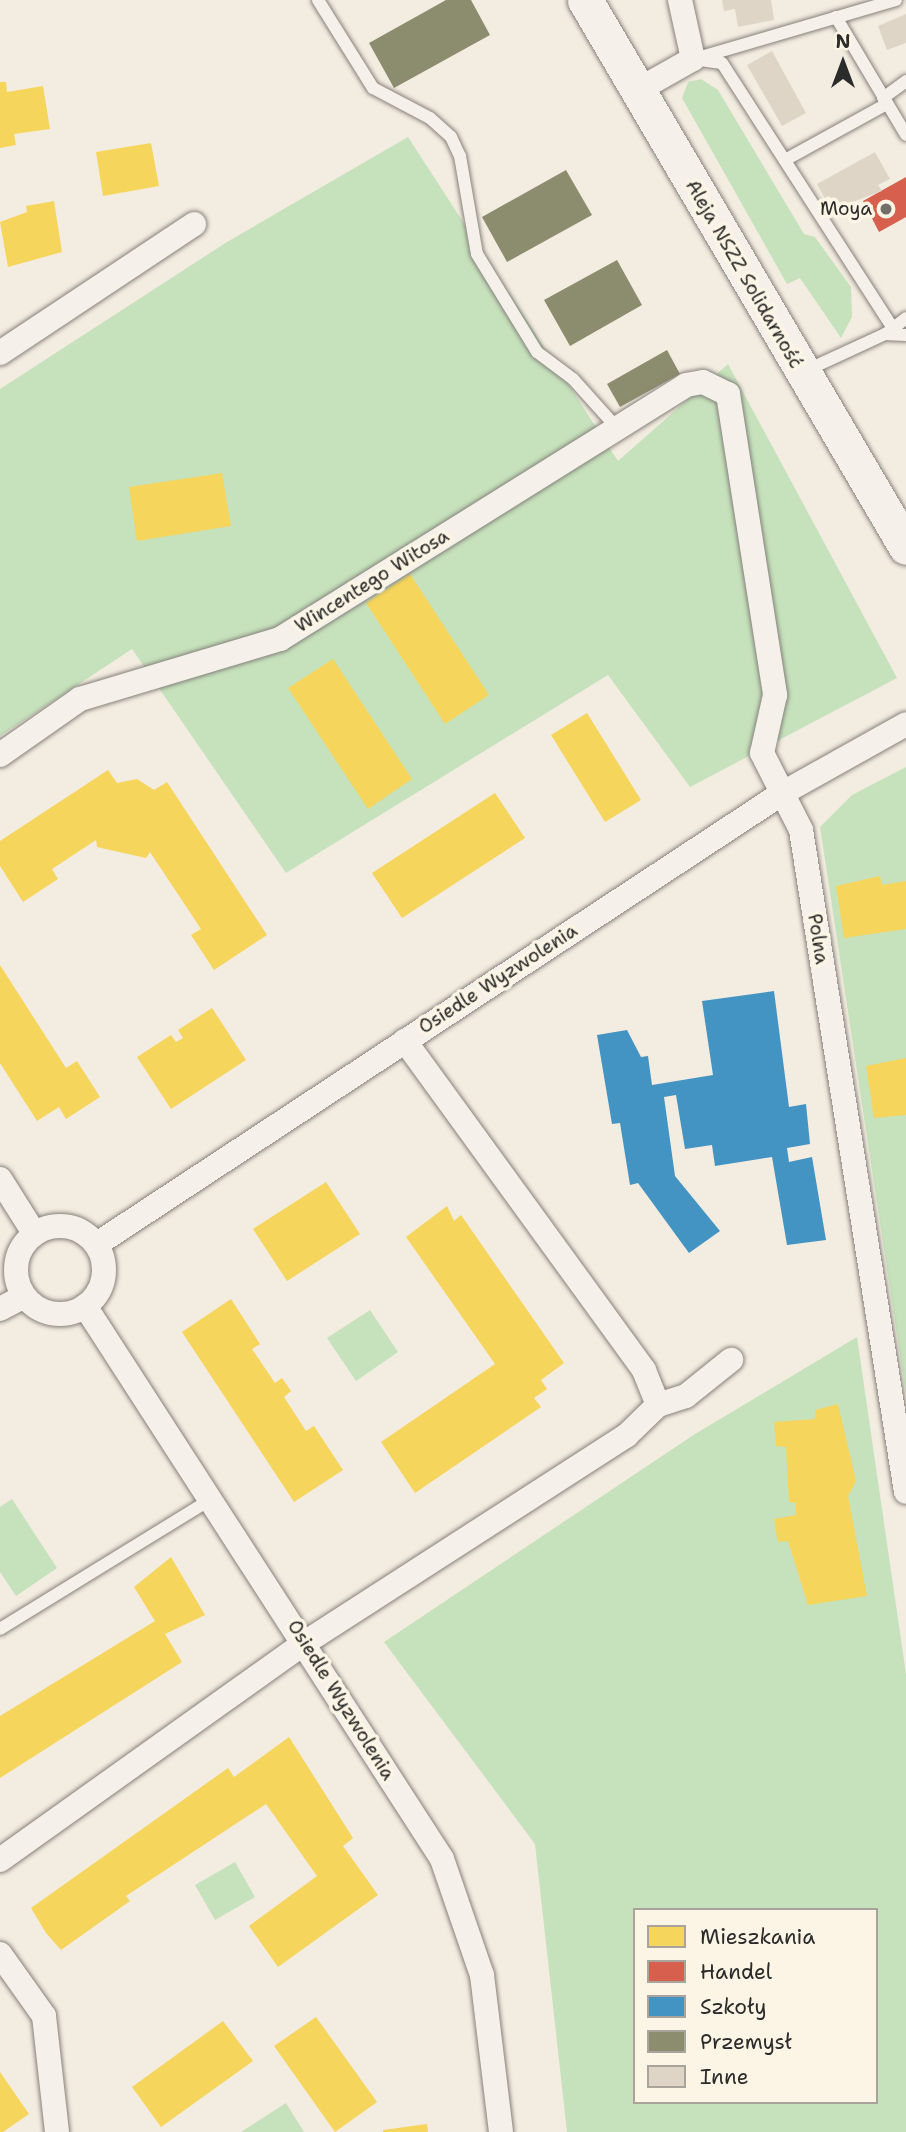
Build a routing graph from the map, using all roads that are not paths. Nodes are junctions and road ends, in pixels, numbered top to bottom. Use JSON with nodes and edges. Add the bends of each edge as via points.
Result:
{"nodes":[{"id":1,"x":318,"y":0,"type":"edge"},
{"id":2,"x":585,"y":0,"type":"edge"},
{"id":3,"x":680,"y":0,"type":"edge"},
{"id":4,"x":896,"y":0,"type":"edge"},
{"id":5,"x":835,"y":18,"type":"junction"},
{"id":6,"x":694,"y":59,"type":"junction"},
{"id":7,"x":906,"y":81,"type":"edge"},
{"id":8,"x":638,"y":90,"type":"junction"},
{"id":9,"x":885,"y":101,"type":"junction"},
{"id":10,"x":906,"y":135,"type":"edge"},
{"id":11,"x":785,"y":160,"type":"junction"},
{"id":12,"x":194,"y":224,"type":"dead end"},
{"id":13,"x":906,"y":318,"type":"edge"},
{"id":14,"x":889,"y":331,"type":"junction"},
{"id":15,"x":906,"y":335,"type":"edge"},
{"id":16,"x":0,"y":353,"type":"edge"},
{"id":17,"x":801,"y":373,"type":"junction"},
{"id":18,"x":727,"y":394,"type":"joint"},
{"id":19,"x":617,"y":428,"type":"junction"},
{"id":20,"x":906,"y":547,"type":"edge"},
{"id":21,"x":906,"y":724,"type":"edge"},
{"id":22,"x":0,"y":755,"type":"edge"},
{"id":23,"x":781,"y":794,"type":"junction"},
{"id":24,"x":405,"y":1041,"type":"junction"},
{"id":25,"x":0,"y":1179,"type":"edge"},
{"id":26,"x":33,"y":1233,"type":"junction"},
{"id":27,"x":97,"y":1244,"type":"junction"},
{"id":28,"x":23,"y":1296,"type":"junction"},
{"id":29,"x":85,"y":1306,"type":"junction"},
{"id":30,"x":0,"y":1309,"type":"edge"},
{"id":31,"x":731,"y":1360,"type":"dead end"},
{"id":32,"x":658,"y":1405,"type":"junction"},
{"id":33,"x":906,"y":1492,"type":"edge"},
{"id":34,"x":211,"y":1499,"type":"junction"},
{"id":35,"x":0,"y":1629,"type":"edge"},
{"id":36,"x":306,"y":1642,"type":"junction"},
{"id":37,"x":0,"y":1860,"type":"edge"},
{"id":38,"x":0,"y":1954,"type":"edge"},
{"id":39,"x":57,"y":2132,"type":"edge"},
{"id":40,"x":501,"y":2132,"type":"edge"}],
"edges":[{"from":1,"to":19,"type":"lane","via":[[373,88],[430,118],[451,137],[460,156],[477,254],[537,352],[573,379]]},
{"from":2,"to":8,"type":"street","name":"Aleja NSZZ Solidarność"},
{"from":3,"to":6,"type":"street"},
{"from":4,"to":5,"type":"lane"},
{"from":5,"to":6,"type":"lane"},
{"from":5,"to":9,"type":"lane"},
{"from":6,"to":8,"type":"street"},
{"from":6,"to":11,"type":"lane","via":[[722,63]]},
{"from":7,"to":9,"type":"lane"},
{"from":8,"to":17,"type":"street","name":"Aleja NSZZ Solidarność"},
{"from":9,"to":10,"type":"lane"},
{"from":9,"to":11,"type":"lane"},
{"from":11,"to":14,"type":"lane"},
{"from":12,"to":16,"type":"street"},
{"from":13,"to":14,"type":"lane"},
{"from":14,"to":15,"type":"lane"},
{"from":14,"to":17,"type":"lane"},
{"from":17,"to":20,"type":"street","name":"Aleja NSZZ Solidarność"},
{"from":18,"to":19,"type":"street","name":"Wincentego Witosa","via":[[704,382],[687,385]]},
{"from":18,"to":23,"type":"street","name":"Polna","via":[[775,695],[762,753]]},
{"from":19,"to":22,"type":"street","name":"Wincentego Witosa","via":[[280,639],[80,699]]},
{"from":21,"to":23,"type":"street","name":"Osiedle Wyzwolenia"},
{"from":23,"to":24,"type":"street","name":"Osiedle Wyzwolenia"},
{"from":23,"to":33,"type":"street","name":"Polna","via":[[801,830]]},
{"from":24,"to":27,"type":"street","name":"Osiedle Wyzwolenia"},
{"from":24,"to":32,"type":"street","via":[[644,1370]]},
{"from":25,"to":26,"type":"street"},
{"from":26,"to":27,"type":"street","via":[[67,1226]]},
{"from":26,"to":28,"type":"street","via":[[15,1263]]},
{"from":27,"to":29,"type":"street","via":[[104,1278]]},
{"from":28,"to":29,"type":"street","via":[[52,1314]]},
{"from":28,"to":30,"type":"street"},
{"from":29,"to":34,"type":"street","name":"Osiedle Wyzwolenia"},
{"from":31,"to":32,"type":"street","via":[[685,1396]]},
{"from":32,"to":36,"type":"street","via":[[626,1436]]},
{"from":34,"to":35,"type":"lane"},
{"from":34,"to":36,"type":"street","name":"Osiedle Wyzwolenia"},
{"from":36,"to":37,"type":"street"},
{"from":36,"to":40,"type":"street","name":"Osiedle Wyzwolenia","via":[[442,1859],[463,1908],[482,1975]]},
{"from":38,"to":39,"type":"street","via":[[44,2015]]}]}
